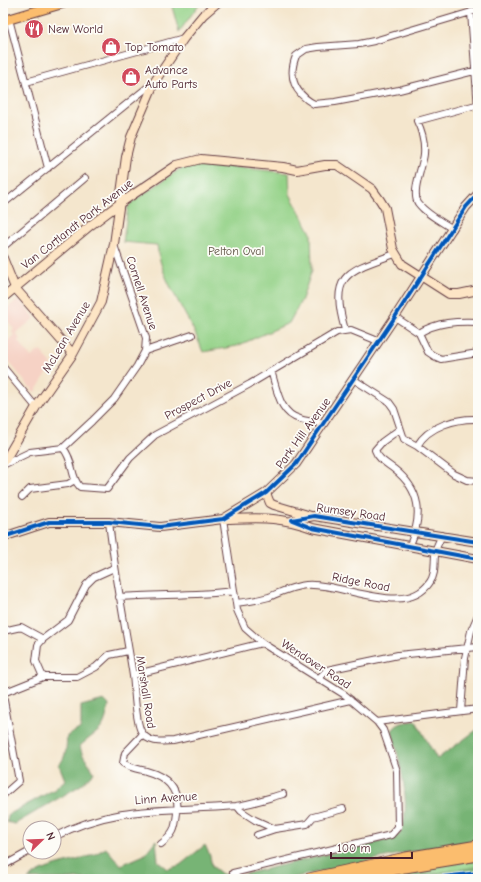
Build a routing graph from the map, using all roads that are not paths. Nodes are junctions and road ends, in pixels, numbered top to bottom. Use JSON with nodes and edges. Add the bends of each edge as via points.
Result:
{"nodes":[{"id":1,"x":64,"y":3,"type":"edge"},
{"id":2,"x":209,"y":3,"type":"edge"},
{"id":3,"x":216,"y":3,"type":"edge"},
{"id":4,"x":478,"y":10,"type":"edge"},
{"id":5,"x":471,"y":12,"type":"junction"},
{"id":6,"x":203,"y":15,"type":"junction"},
{"id":7,"x":6,"y":20,"type":"edge"},
{"id":8,"x":184,"y":38,"type":"junction"},
{"id":9,"x":477,"y":70,"type":"edge"},
{"id":10,"x":155,"y":81,"type":"junction"},
{"id":11,"x":26,"y":82,"type":"junction"},
{"id":12,"x":477,"y":107,"type":"edge"},
{"id":13,"x":48,"y":168,"type":"junction"},
{"id":14,"x":85,"y":178,"type":"dead end"},
{"id":15,"x":478,"y":194,"type":"edge"},
{"id":16,"x":3,"y":204,"type":"edge"},
{"id":17,"x":119,"y":204,"type":"junction"},
{"id":18,"x":453,"y":229,"type":"junction"},
{"id":19,"x":114,"y":244,"type":"junction"},
{"id":20,"x":3,"y":247,"type":"edge"},
{"id":21,"x":395,"y":254,"type":"junction"},
{"id":22,"x":3,"y":258,"type":"edge"},
{"id":23,"x":421,"y":278,"type":"junction"},
{"id":24,"x":15,"y":288,"type":"junction"},
{"id":25,"x":478,"y":290,"type":"edge"},
{"id":26,"x":3,"y":298,"type":"edge"},
{"id":27,"x":395,"y":317,"type":"junction"},
{"id":28,"x":478,"y":322,"type":"edge"},
{"id":29,"x":345,"y":330,"type":"junction"},
{"id":30,"x":419,"y":333,"type":"junction"},
{"id":31,"x":192,"y":335,"type":"dead end"},
{"id":32,"x":378,"y":341,"type":"junction"},
{"id":33,"x":145,"y":351,"type":"junction"},
{"id":34,"x":73,"y":354,"type":"junction"},
{"id":35,"x":478,"y":354,"type":"edge"},
{"id":36,"x":3,"y":367,"type":"edge"},
{"id":37,"x":271,"y":371,"type":"junction"},
{"id":38,"x":353,"y":379,"type":"junction"},
{"id":39,"x":36,"y":407,"type":"junction"},
{"id":40,"x":478,"y":419,"type":"edge"},
{"id":41,"x":324,"y":423,"type":"junction"},
{"id":42,"x":400,"y":429,"type":"junction"},
{"id":43,"x":417,"y":446,"type":"junction"},
{"id":44,"x":63,"y":448,"type":"junction"},
{"id":45,"x":3,"y":464,"type":"edge"},
{"id":46,"x":76,"y":480,"type":"junction"},
{"id":47,"x":478,"y":481,"type":"edge"},
{"id":48,"x":266,"y":493,"type":"junction"},
{"id":49,"x":22,"y":497,"type":"dead end"},
{"id":50,"x":314,"y":516,"type":"junction"},
{"id":51,"x":223,"y":519,"type":"junction"},
{"id":52,"x":292,"y":520,"type":"junction"},
{"id":53,"x":109,"y":522,"type":"junction"},
{"id":54,"x":416,"y":532,"type":"junction"},
{"id":55,"x":442,"y":535,"type":"junction"},
{"id":56,"x":3,"y":538,"type":"edge"},
{"id":57,"x":478,"y":542,"type":"edge"},
{"id":58,"x":410,"y":546,"type":"junction"},
{"id":59,"x":436,"y":550,"type":"junction"},
{"id":60,"x":478,"y":559,"type":"edge"},
{"id":61,"x":114,"y":568,"type":"junction"},
{"id":62,"x":234,"y":591,"type":"junction"},
{"id":63,"x":119,"y":597,"type":"junction"},
{"id":64,"x":236,"y":604,"type":"junction"},
{"id":65,"x":478,"y":615,"type":"edge"},
{"id":66,"x":3,"y":631,"type":"edge"},
{"id":67,"x":43,"y":639,"type":"junction"},
{"id":68,"x":262,"y":643,"type":"junction"},
{"id":69,"x":468,"y":648,"type":"junction"},
{"id":70,"x":478,"y":648,"type":"edge"},
{"id":71,"x":128,"y":651,"type":"junction"},
{"id":72,"x":133,"y":675,"type":"junction"},
{"id":73,"x":43,"y":677,"type":"junction"},
{"id":74,"x":318,"y":679,"type":"junction"},
{"id":75,"x":3,"y":694,"type":"edge"},
{"id":76,"x":351,"y":700,"type":"junction"},
{"id":77,"x":478,"y":709,"type":"edge"},
{"id":78,"x":461,"y":711,"type":"junction"},
{"id":79,"x":377,"y":722,"type":"junction"},
{"id":80,"x":143,"y":734,"type":"junction"},
{"id":81,"x":283,"y":794,"type":"dead end"},
{"id":82,"x":3,"y":795,"type":"edge"},
{"id":83,"x":237,"y":806,"type":"junction"},
{"id":84,"x":178,"y":808,"type":"junction"},
{"id":85,"x":343,"y":809,"type":"dead end"},
{"id":86,"x":275,"y":829,"type":"junction"},
{"id":87,"x":62,"y":833,"type":"edge"},
{"id":88,"x":257,"y":835,"type":"dead end"},
{"id":89,"x":161,"y":844,"type":"dead end"},
{"id":90,"x":478,"y":846,"type":"edge"},
{"id":91,"x":22,"y":855,"type":"edge"},
{"id":92,"x":478,"y":855,"type":"edge"},
{"id":93,"x":3,"y":866,"type":"edge"},
{"id":94,"x":233,"y":873,"type":"dead end"},
{"id":95,"x":309,"y":879,"type":"edge"},
{"id":96,"x":350,"y":879,"type":"edge"}],
"edges":[{"from":1,"to":7,"type":"main road"},
{"from":2,"to":6,"type":"street","name":"McLean Avenue"},
{"from":3,"to":6,"type":"street","name":"McLean Avenue"},
{"from":4,"to":5,"type":"street"},
{"from":5,"to":9,"type":"street"},
{"from":5,"to":9,"type":"street","via":[[359,44],[306,49],[296,56],[291,72],[301,95],[314,104],[400,90]]},
{"from":6,"to":8,"type":"street","name":"McLean Avenue"},
{"from":7,"to":11,"type":"street"},
{"from":8,"to":10,"type":"street","name":"McLean Avenue"},
{"from":8,"to":11,"type":"street"},
{"from":9,"to":12,"type":"street"},
{"from":10,"to":13,"type":"street"},
{"from":10,"to":17,"type":"street","name":"McLean Avenue","via":[[131,137]]},
{"from":11,"to":13,"type":"street"},
{"from":12,"to":18,"type":"street","via":[[417,121],[424,140],[424,154],[416,193],[417,201]]},
{"from":13,"to":16,"type":"street"},
{"from":14,"to":20,"type":"street"},
{"from":15,"to":18,"type":"street","name":"Park Hill Avenue","via":[[466,207]]},
{"from":17,"to":19,"type":"street","name":"McLean Avenue"},
{"from":17,"to":21,"type":"street","name":"Van Cortlandt Park Avenue","via":[[167,170],[194,159],[297,170],[337,165],[372,189],[380,200],[385,208]]},
{"from":17,"to":24,"type":"street","name":"Van Cortlandt Park Avenue"},
{"from":18,"to":23,"type":"street","name":"Park Hill Avenue"},
{"from":19,"to":33,"type":"street","name":"Cornell Avenue","via":[[146,338]]},
{"from":19,"to":34,"type":"street","name":"McLean Avenue","via":[[101,302]]},
{"from":21,"to":23,"type":"street","name":"Van Cortlandt Park Avenue","via":[[402,264]]},
{"from":21,"to":29,"type":"street","via":[[352,272],[343,280],[338,302]]},
{"from":22,"to":24,"type":"street"},
{"from":23,"to":25,"type":"street","name":"Van Cortlandt Park Avenue","via":[[449,294]]},
{"from":23,"to":27,"type":"street","name":"Park Hill Avenue"},
{"from":24,"to":26,"type":"street","name":"Van Cortlandt Park Avenue"},
{"from":24,"to":34,"type":"street"},
{"from":27,"to":30,"type":"street"},
{"from":27,"to":32,"type":"street","name":"Park Hill Avenue"},
{"from":28,"to":30,"type":"street","via":[[448,322]]},
{"from":29,"to":32,"type":"street","via":[[360,332]]},
{"from":29,"to":37,"type":"street","name":"Prospect Drive"},
{"from":30,"to":35,"type":"street","via":[[428,352],[441,359]]},
{"from":31,"to":33,"type":"street"},
{"from":32,"to":38,"type":"street","name":"Park Hill Avenue"},
{"from":33,"to":44,"type":"street","via":[[114,399]]},
{"from":34,"to":39,"type":"street","name":"McLean Avenue"},
{"from":36,"to":39,"type":"street"},
{"from":37,"to":41,"type":"street","via":[[280,400],[288,414],[299,419]]},
{"from":37,"to":46,"type":"street","name":"Prospect Drive","via":[[155,435],[130,458],[107,489],[84,489]]},
{"from":38,"to":41,"type":"street","name":"Park Hill Avenue"},
{"from":38,"to":42,"type":"street","via":[[389,402]]},
{"from":39,"to":45,"type":"street","name":"McLean Avenue"},
{"from":40,"to":43,"type":"street","via":[[460,420],[438,427],[425,436]]},
{"from":41,"to":48,"type":"street","name":"Park Hill Avenue","via":[[296,464]]},
{"from":42,"to":43,"type":"street","via":[[404,439]]},
{"from":42,"to":54,"type":"street","via":[[375,450],[377,457],[401,474],[410,484],[417,499],[419,516]]},
{"from":43,"to":47,"type":"street","via":[[454,474],[467,480]]},
{"from":44,"to":45,"type":"street","via":[[30,452]]},
{"from":44,"to":46,"type":"street","via":[[70,459]]},
{"from":46,"to":49,"type":"street","via":[[68,484],[30,489]]},
{"from":48,"to":50,"type":"street","via":[[274,506]]},
{"from":48,"to":51,"type":"street","name":"Park Hill Avenue"},
{"from":50,"to":52,"type":"street","name":"Rumsey Road"},
{"from":50,"to":54,"type":"street","name":"Rumsey Road"},
{"from":51,"to":52,"type":"street","name":"Rumsey Road"},
{"from":51,"to":53,"type":"street","name":"Park Hill Avenue","via":[[160,527]]},
{"from":51,"to":62,"type":"street","name":"Wendover Road"},
{"from":52,"to":58,"type":"street","name":"Rumsey Road","via":[[312,528]]},
{"from":53,"to":56,"type":"street","name":"Park Hill Avenue","via":[[49,522]]},
{"from":53,"to":61,"type":"street","name":"Marshall Road"},
{"from":54,"to":55,"type":"street","name":"Rumsey Road"},
{"from":54,"to":58,"type":"street"},
{"from":55,"to":57,"type":"street","name":"Rumsey Road"},
{"from":55,"to":59,"type":"street","name":"Ridge Road"},
{"from":58,"to":59,"type":"street","name":"Rumsey Road"},
{"from":59,"to":60,"type":"street","name":"Rumsey Road"},
{"from":59,"to":64,"type":"street","name":"Ridge Road","via":[[431,581],[420,593],[407,599],[395,600],[334,587],[306,585]]},
{"from":61,"to":63,"type":"street","name":"Marshall Road"},
{"from":61,"to":67,"type":"street","via":[[86,585],[68,620]]},
{"from":62,"to":63,"type":"street","via":[[198,595]]},
{"from":62,"to":64,"type":"street","name":"Wendover Road"},
{"from":63,"to":71,"type":"street","name":"Marshall Road"},
{"from":64,"to":68,"type":"street","name":"Wendover Road","via":[[239,618],[245,628]]},
{"from":65,"to":69,"type":"street","via":[[471,631]]},
{"from":66,"to":67,"type":"street","via":[[21,627]]},
{"from":67,"to":73,"type":"street","via":[[38,645],[36,661]]},
{"from":68,"to":72,"type":"street"},
{"from":68,"to":74,"type":"street","name":"Wendover Road"},
{"from":69,"to":70,"type":"street"},
{"from":69,"to":74,"type":"street","via":[[398,655],[327,670]]},
{"from":69,"to":78,"type":"street","via":[[462,674]]},
{"from":71,"to":72,"type":"street","name":"Marshall Road"},
{"from":71,"to":73,"type":"street","via":[[109,655],[96,667],[77,677]]},
{"from":72,"to":80,"type":"street","name":"Marshall Road","via":[[138,722]]},
{"from":73,"to":75,"type":"street"},
{"from":74,"to":76,"type":"street","name":"Wendover Road"},
{"from":75,"to":82,"type":"street","via":[[19,781]]},
{"from":76,"to":79,"type":"street","name":"Wendover Road"},
{"from":76,"to":80,"type":"street","via":[[173,741],[155,741]]},
{"from":77,"to":78,"type":"street"},
{"from":78,"to":79,"type":"street"},
{"from":79,"to":94,"type":"street","name":"Wendover Road","via":[[383,730],[397,771],[398,827],[391,835]]},
{"from":80,"to":84,"type":"street","name":"Marshall Road","via":[[125,753],[123,763],[170,784],[178,798]]},
{"from":81,"to":83,"type":"street","name":"Linn Avenue"},
{"from":83,"to":84,"type":"street","name":"Linn Avenue"},
{"from":83,"to":86,"type":"street","via":[[255,820]]},
{"from":84,"to":87,"type":"street","name":"Linn Avenue","via":[[130,812],[96,819]]},
{"from":84,"to":89,"type":"street","name":"Marshall Road","via":[[173,835]]},
{"from":85,"to":86,"type":"street","via":[[313,817],[307,824]]},
{"from":86,"to":88,"type":"street"},
{"from":90,"to":95,"type":"highway","via":[[406,858]]},
{"from":91,"to":93,"type":"street"},
{"from":92,"to":96,"type":"highway"}]}
